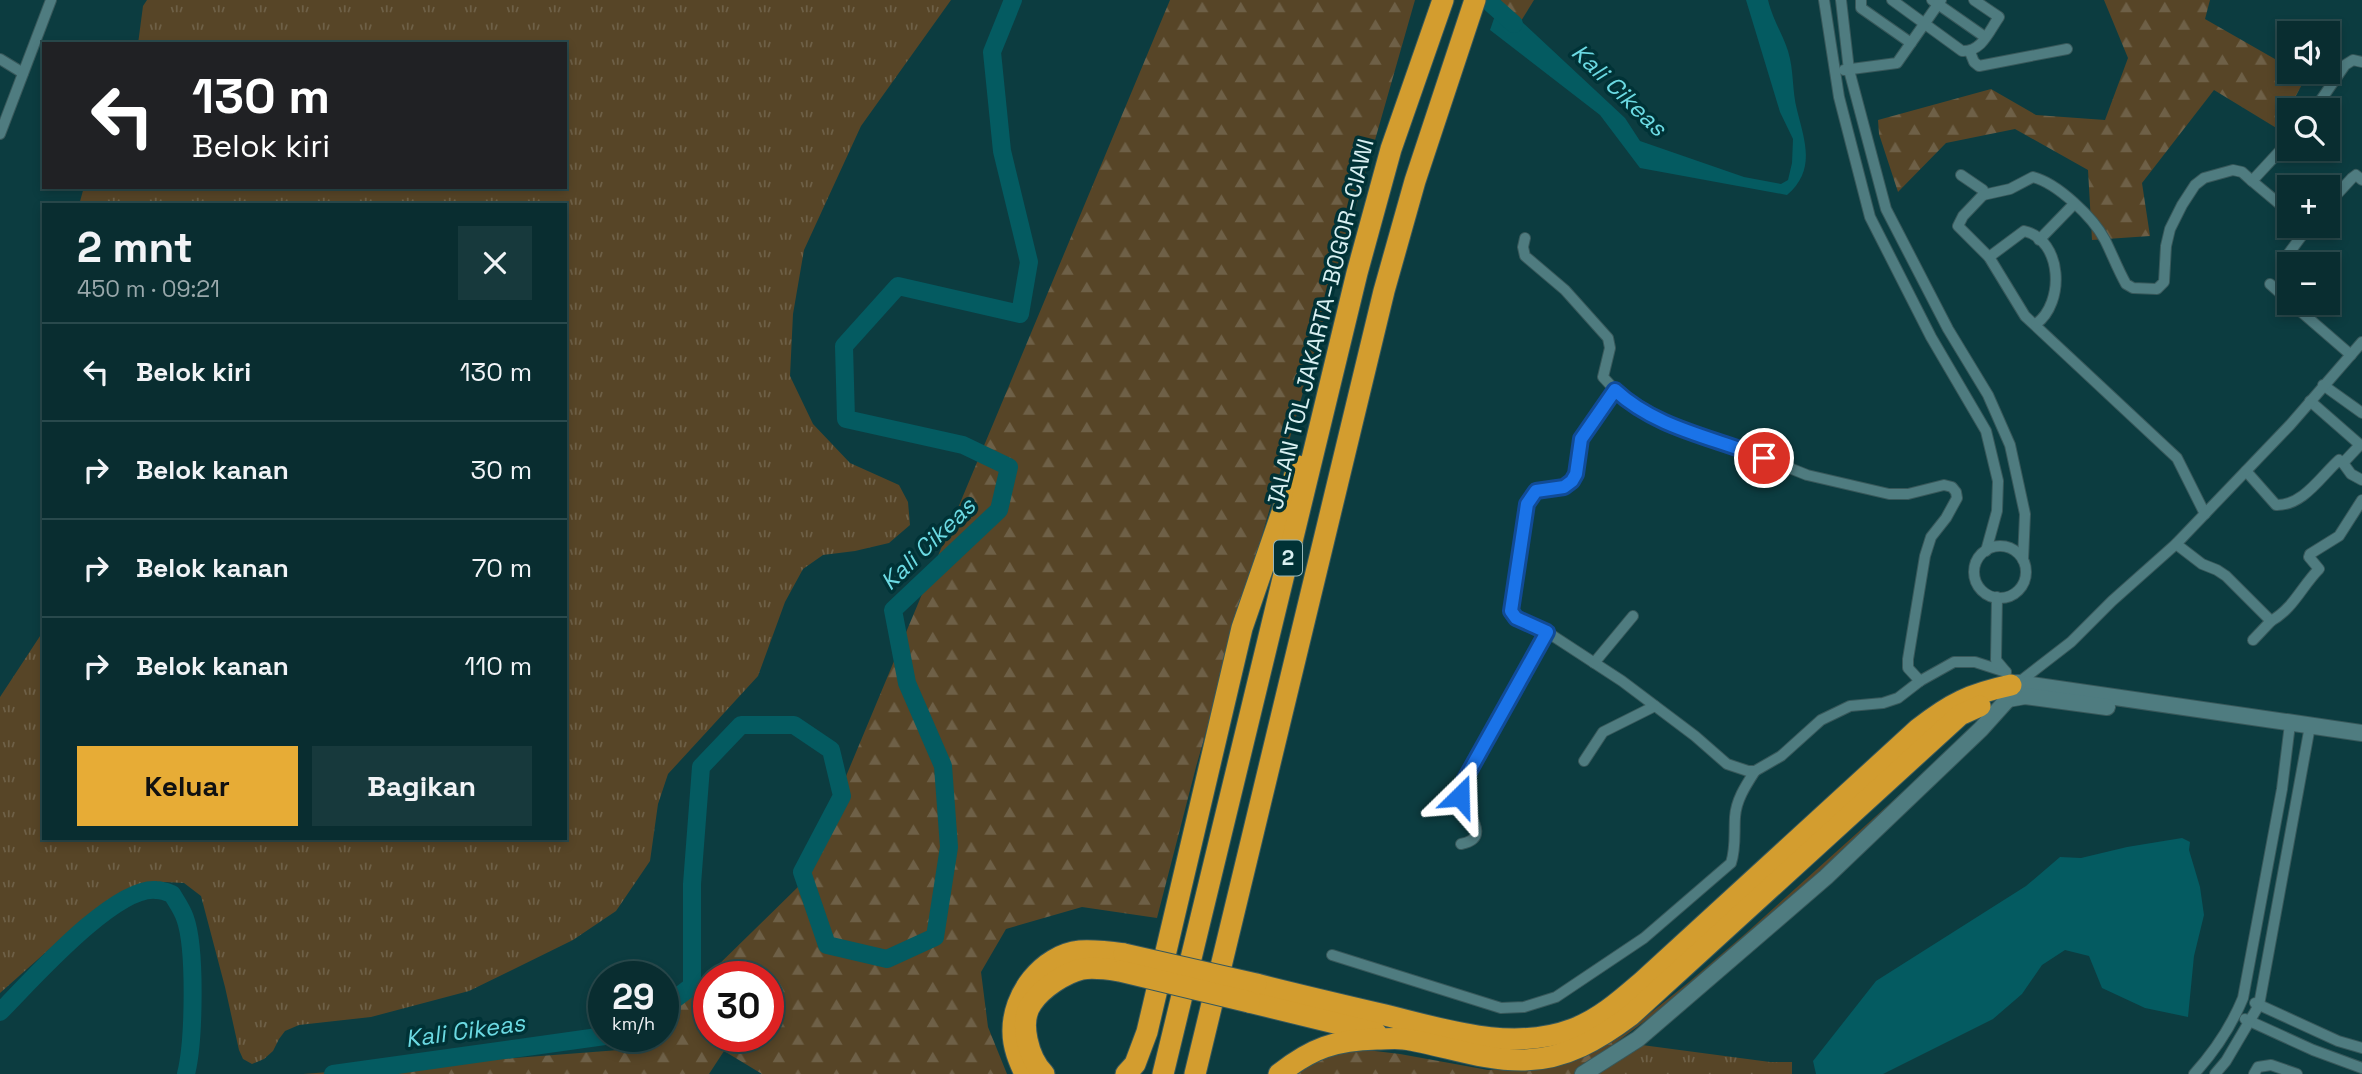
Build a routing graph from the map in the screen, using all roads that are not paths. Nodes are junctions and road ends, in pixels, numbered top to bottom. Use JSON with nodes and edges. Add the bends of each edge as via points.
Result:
{"nodes":[{"id":1,"x":1443,"y":0,"type":"edge"},
{"id":2,"x":1475,"y":0,"type":"edge"},
{"id":3,"x":1861,"y":0,"type":"edge"},
{"id":4,"x":1892,"y":0,"type":"edge"},
{"id":5,"x":1974,"y":0,"type":"edge"},
{"id":6,"x":1937,"y":1,"type":"edge"},
{"id":7,"x":1841,"y":2,"type":"edge"},
{"id":8,"x":48,"y":3,"type":"edge"},
{"id":9,"x":1825,"y":5,"type":"edge"},
{"id":10,"x":1924,"y":23,"type":"junction"},
{"id":11,"x":1985,"y":37,"type":"junction"},
{"id":12,"x":1911,"y":43,"type":"junction"},
{"id":13,"x":2067,"y":50,"type":"dead end"},
{"id":14,"x":1970,"y":51,"type":"junction"},
{"id":15,"x":0,"y":59,"type":"edge"},
{"id":16,"x":2362,"y":62,"type":"edge"},
{"id":17,"x":1849,"y":70,"type":"junction"},
{"id":18,"x":1834,"y":71,"type":"junction"},
{"id":19,"x":23,"y":73,"type":"junction"},
{"id":20,"x":2322,"y":98,"type":"edge"},
{"id":21,"x":0,"y":134,"type":"edge"},
{"id":22,"x":2277,"y":154,"type":"edge"},
{"id":23,"x":2360,"y":174,"type":"edge"},
{"id":24,"x":1961,"y":175,"type":"dead end"},
{"id":25,"x":2252,"y":181,"type":"junction"},
{"id":26,"x":2340,"y":189,"type":"edge"},
{"id":27,"x":1983,"y":195,"type":"junction"},
{"id":28,"x":2277,"y":202,"type":"edge"},
{"id":29,"x":2074,"y":204,"type":"junction"},
{"id":30,"x":1886,"y":209,"type":"junction"},
{"id":31,"x":1870,"y":217,"type":"junction"},
{"id":32,"x":1525,"y":238,"type":"dead end"},
{"id":33,"x":2039,"y":240,"type":"junction"},
{"id":34,"x":1989,"y":257,"type":"junction"},
{"id":35,"x":2270,"y":284,"type":"dead end"},
{"id":36,"x":2277,"y":290,"type":"edge"},
{"id":37,"x":2305,"y":315,"type":"edge"},
{"id":38,"x":2036,"y":324,"type":"junction"},
{"id":39,"x":2362,"y":342,"type":"edge"},
{"id":40,"x":1338,"y":352,"type":"junction"},
{"id":41,"x":2351,"y":355,"type":"junction"},
{"id":42,"x":2323,"y":385,"type":"junction"},
{"id":43,"x":1615,"y":390,"type":"junction"},
{"id":44,"x":2310,"y":401,"type":"junction"},
{"id":45,"x":2362,"y":413,"type":"edge"},
{"id":46,"x":2343,"y":463,"type":"junction"},
{"id":47,"x":2246,"y":471,"type":"junction"},
{"id":48,"x":2362,"y":480,"type":"edge"},
{"id":49,"x":2362,"y":500,"type":"edge"},
{"id":50,"x":2206,"y":514,"type":"junction"},
{"id":51,"x":2176,"y":544,"type":"junction"},
{"id":52,"x":1986,"y":551,"type":"junction"},
{"id":53,"x":2023,"y":560,"type":"junction"},
{"id":54,"x":1997,"y":597,"type":"junction"},
{"id":55,"x":1633,"y":616,"type":"dead end"},
{"id":56,"x":2271,"y":621,"type":"junction"},
{"id":57,"x":1547,"y":632,"type":"junction"},
{"id":58,"x":2253,"y":640,"type":"dead end"},
{"id":59,"x":1594,"y":663,"type":"junction"},
{"id":60,"x":1920,"y":681,"type":"junction"},
{"id":61,"x":2011,"y":684,"type":"junction"},
{"id":62,"x":1655,"y":706,"type":"junction"},
{"id":63,"x":2290,"y":729,"type":"junction"},
{"id":64,"x":2309,"y":732,"type":"junction"},
{"id":65,"x":2362,"y":733,"type":"edge"},
{"id":66,"x":2362,"y":744,"type":"edge"},
{"id":67,"x":1584,"y":761,"type":"dead end"},
{"id":68,"x":1755,"y":771,"type":"junction"},
{"id":69,"x":1461,"y":844,"type":"dead end"},
{"id":70,"x":1332,"y":955,"type":"dead end"},
{"id":71,"x":1122,"y":963,"type":"junction"},
{"id":72,"x":1253,"y":993,"type":"junction"},
{"id":73,"x":2243,"y":998,"type":"junction"},
{"id":74,"x":2259,"y":1005,"type":"junction"},
{"id":75,"x":2236,"y":1015,"type":"junction"},
{"id":76,"x":2250,"y":1022,"type":"junction"},
{"id":77,"x":2306,"y":1027,"type":"junction"},
{"id":78,"x":1402,"y":1039,"type":"junction"},
{"id":79,"x":2300,"y":1043,"type":"junction"},
{"id":80,"x":2362,"y":1048,"type":"edge"},
{"id":81,"x":2362,"y":1068,"type":"edge"},
{"id":82,"x":1025,"y":1074,"type":"edge"},
{"id":83,"x":1044,"y":1074,"type":"edge"},
{"id":84,"x":1126,"y":1074,"type":"edge"},
{"id":85,"x":1163,"y":1074,"type":"edge"},
{"id":86,"x":1195,"y":1074,"type":"edge"},
{"id":87,"x":1279,"y":1074,"type":"edge"},
{"id":88,"x":1583,"y":1074,"type":"edge"},
{"id":89,"x":2194,"y":1074,"type":"edge"},
{"id":90,"x":2215,"y":1074,"type":"edge"},
{"id":91,"x":2254,"y":1074,"type":"edge"},
{"id":92,"x":2297,"y":1074,"type":"edge"}],
"edges":[{"from":1,"to":40,"type":"highway","name":"JALAN TOL JAKARTA–BOGOR–CIAWI","number":"2","via":[[1391,149]]},
{"from":2,"to":86,"type":"highway","number":"2","via":[[1384,291]]},
{"from":3,"to":12,"type":"street","via":[[1861,8]]},
{"from":4,"to":10,"type":"street"},
{"from":5,"to":11,"type":"street","via":[[1999,17]]},
{"from":6,"to":10,"type":"street"},
{"from":6,"to":11,"type":"street"},
{"from":7,"to":9,"type":"street"},
{"from":7,"to":17,"type":"street"},
{"from":8,"to":19,"type":"street"},
{"from":9,"to":18,"type":"street"},
{"from":10,"to":12,"type":"street"},
{"from":10,"to":14,"type":"street","via":[[1962,51]]},
{"from":11,"to":14,"type":"street"},
{"from":12,"to":17,"type":"street","via":[[1897,63]]},
{"from":13,"to":14,"type":"street","via":[[1979,66]]},
{"from":15,"to":19,"type":"street"},
{"from":16,"to":20,"type":"street","via":[[2353,60],[2345,65]]},
{"from":17,"to":18,"type":"street"},
{"from":17,"to":30,"type":"street"},
{"from":18,"to":31,"type":"street"},
{"from":19,"to":21,"type":"street"},
{"from":22,"to":25,"type":"street"},
{"from":23,"to":26,"type":"street"},
{"from":24,"to":27,"type":"street","via":[[1983,190]]},
{"from":25,"to":28,"type":"street"},
{"from":25,"to":29,"type":"street","via":[[2233,170],[2195,185],[2170,229],[2164,282],[2157,289],[2126,284],[2104,238]]},
{"from":27,"to":29,"type":"street","via":[[2033,177],[2043,179]]},
{"from":27,"to":34,"type":"street","via":[[1958,226]]},
{"from":29,"to":33,"type":"street"},
{"from":30,"to":31,"type":"street"},
{"from":30,"to":53,"type":"street","via":[[2010,444],[2025,514]]},
{"from":31,"to":52,"type":"street","via":[[1930,338],[1986,431],[1998,481],[1997,511]]},
{"from":32,"to":43,"type":"street","via":[[1525,256],[1565,290],[1608,338],[1603,377]]},
{"from":33,"to":34,"type":"street","via":[[2024,231]]},
{"from":33,"to":38,"type":"street","via":[[2056,269],[2056,287],[2050,309]]},
{"from":34,"to":38,"type":"street","via":[[2017,304]]},
{"from":35,"to":36,"type":"street"},
{"from":37,"to":41,"type":"street"},
{"from":38,"to":50,"type":"street","via":[[2177,458]]},
{"from":39,"to":41,"type":"street"},
{"from":40,"to":84,"type":"highway","via":[[1242,628],[1147,1032],[1135,1064]]},
{"from":40,"to":85,"type":"highway","name":"JALAN TOL JAKARTA–BOGOR–CIAWI","number":"2"},
{"from":41,"to":42,"type":"street"},
{"from":42,"to":44,"type":"street"},
{"from":42,"to":45,"type":"street"},
{"from":43,"to":57,"type":"street","via":[[1581,439],[1572,481],[1533,493],[1524,515],[1511,611],[1516,618]]},
{"from":43,"to":60,"type":"street","via":[[1691,434],[1807,475],[1889,494],[1952,486],[1957,498],[1931,537],[1925,555],[1908,659],[1908,668]]},
{"from":44,"to":46,"type":"street","via":[[2358,443]]},
{"from":44,"to":47,"type":"street"},
{"from":46,"to":47,"type":"street","via":[[2339,460],[2285,506],[2276,505]]},
{"from":46,"to":48,"type":"street"},
{"from":47,"to":50,"type":"street"},
{"from":49,"to":56,"type":"street","via":[[2339,536],[2310,554],[2319,569],[2294,604]]},
{"from":50,"to":51,"type":"street"},
{"from":51,"to":56,"type":"street","via":[[2226,576]]},
{"from":51,"to":61,"type":"street","via":[[2071,642]]},
{"from":52,"to":53,"type":"street","via":[[2010,548]]},
{"from":52,"to":54,"type":"street","via":[[1978,560],[1975,578],[1986,593]]},
{"from":53,"to":54,"type":"street","via":[[2023,584],[2009,596]]},
{"from":54,"to":61,"type":"street","via":[[1996,660]]},
{"from":55,"to":59,"type":"street"},
{"from":56,"to":58,"type":"street"},
{"from":57,"to":59,"type":"street"},
{"from":57,"to":69,"type":"street","via":[[1460,788],[1476,824],[1472,842]]},
{"from":59,"to":62,"type":"street"},
{"from":60,"to":61,"type":"street","via":[[1954,662],[1975,662]]},
{"from":60,"to":68,"type":"street","via":[[1898,698],[1850,706],[1821,720],[1781,756]]},
{"from":61,"to":63,"type":"main road","via":[[2025,696]]},
{"from":61,"to":72,"type":"highway","via":[[1964,697],[1941,710],[1643,981],[1595,1019],[1572,1030],[1497,1040]]},
{"from":61,"to":78,"type":"highway","via":[[1987,703],[1960,715],[1604,1035],[1572,1051],[1525,1060],[1491,1058]]},
{"from":61,"to":88,"type":"main road","via":[[1981,729],[1772,925],[1638,1039]]},
{"from":62,"to":67,"type":"street","via":[[1604,731]]},
{"from":62,"to":68,"type":"street","via":[[1727,764]]},
{"from":63,"to":64,"type":"main road"},
{"from":63,"to":73,"type":"street"},
{"from":64,"to":65,"type":"main road"},
{"from":64,"to":66,"type":"main road"},
{"from":64,"to":74,"type":"street"},
{"from":68,"to":70,"type":"street","via":[[1735,814],[1731,863],[1644,938],[1556,997],[1524,1007],[1501,1008]]},
{"from":71,"to":72,"type":"highway","bridge":true},
{"from":71,"to":82,"type":"highway","via":[[1079,951],[1040,970],[1023,990],[1015,1011],[1013,1033]]},
{"from":71,"to":83,"type":"highway","via":[[1069,973],[1031,1003],[1027,1040]]},
{"from":72,"to":78,"type":"highway"},
{"from":73,"to":74,"type":"street"},
{"from":73,"to":75,"type":"street"},
{"from":74,"to":76,"type":"street"},
{"from":74,"to":77,"type":"street"},
{"from":75,"to":76,"type":"street"},
{"from":75,"to":89,"type":"street"},
{"from":76,"to":79,"type":"street"},
{"from":76,"to":90,"type":"street"},
{"from":77,"to":79,"type":"street"},
{"from":77,"to":80,"type":"street"},
{"from":78,"to":87,"type":"highway","via":[[1331,1043],[1303,1055]]},
{"from":79,"to":81,"type":"street"},
{"from":91,"to":92,"type":"street","via":[[2259,1067],[2271,1065]]}]}
